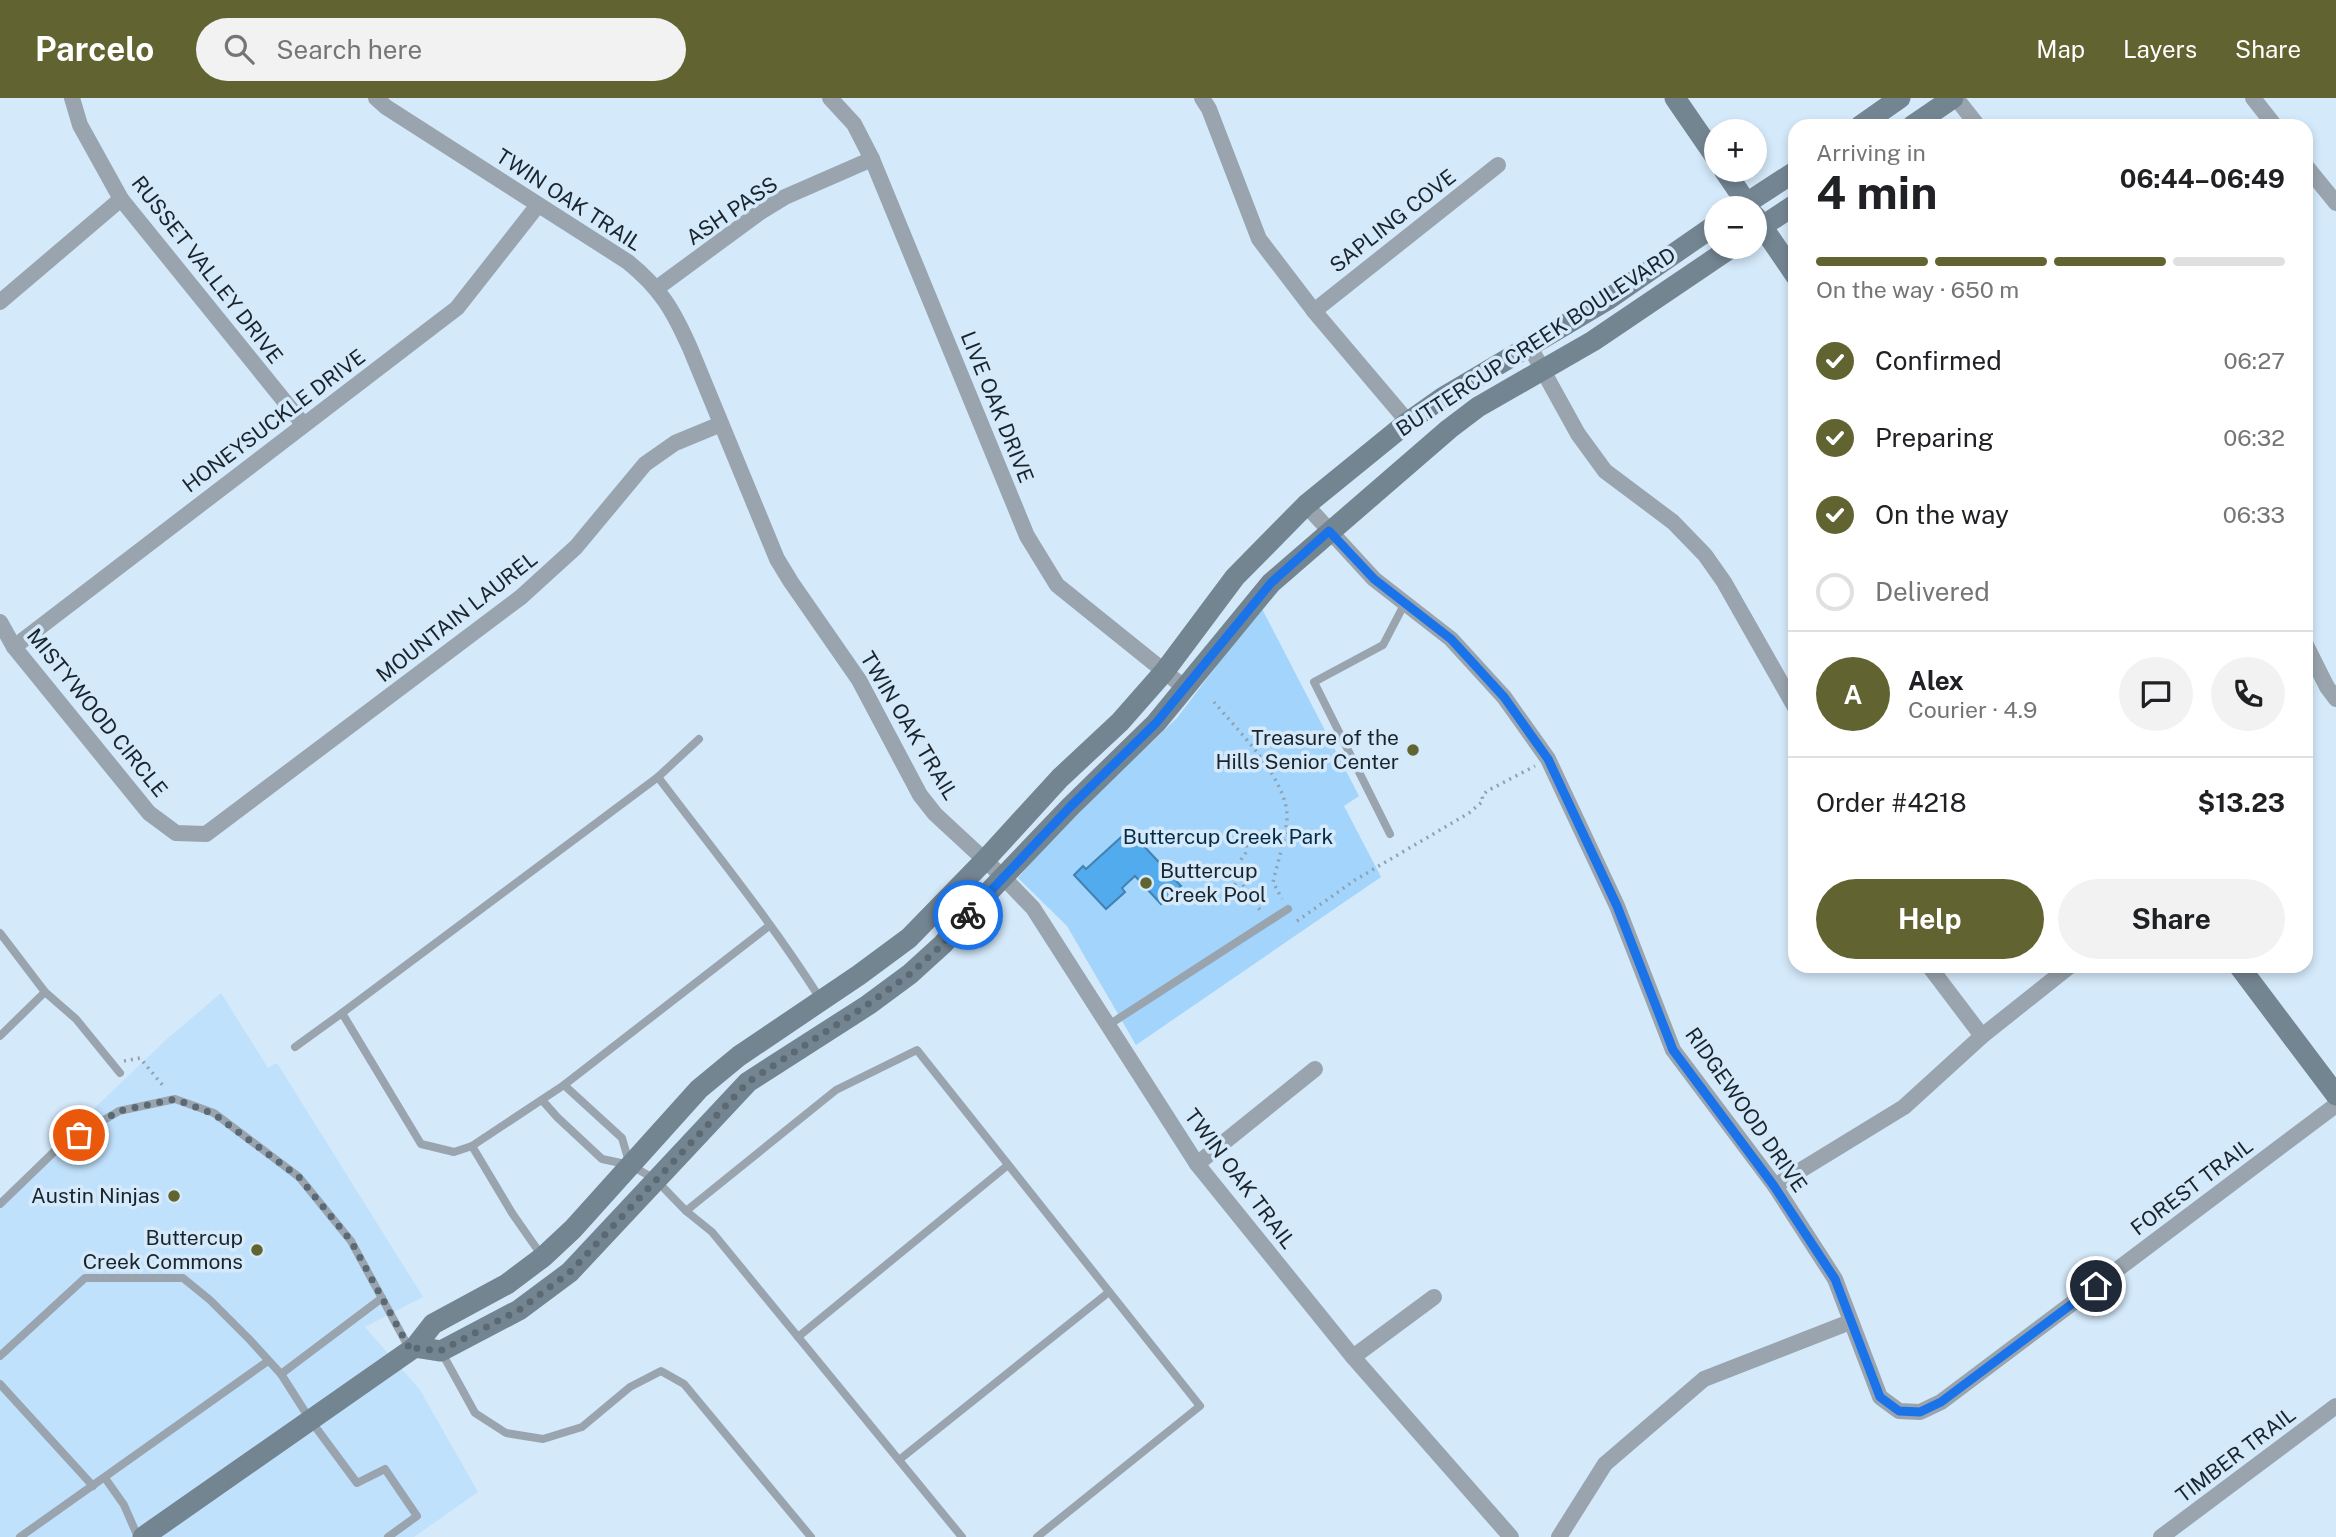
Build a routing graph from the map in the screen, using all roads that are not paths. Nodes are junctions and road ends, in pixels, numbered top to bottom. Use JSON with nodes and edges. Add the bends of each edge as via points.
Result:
{"nodes":[{"id":1,"x":72,"y":98,"type":"edge"},
{"id":2,"x":376,"y":98,"type":"edge"},
{"id":3,"x":830,"y":98,"type":"edge"},
{"id":4,"x":1202,"y":98,"type":"edge"},
{"id":5,"x":1675,"y":98,"type":"edge"},
{"id":6,"x":1900,"y":98,"type":"edge"},
{"id":7,"x":1955,"y":98,"type":"edge"},
{"id":8,"x":2253,"y":98,"type":"edge"},
{"id":9,"x":1870,"y":119,"type":"edge"},
{"id":10,"x":1923,"y":119,"type":"edge"},
{"id":11,"x":1972,"y":119,"type":"edge"},
{"id":12,"x":2270,"y":119,"type":"edge"},
{"id":13,"x":1704,"y":140,"type":"edge"},
{"id":14,"x":872,"y":159,"type":"junction"},
{"id":15,"x":1498,"y":165,"type":"dead end"},
{"id":16,"x":2313,"y":175,"type":"edge"},
{"id":17,"x":1788,"y":179,"type":"edge"},
{"id":18,"x":121,"y":199,"type":"junction"},
{"id":19,"x":1767,"y":200,"type":"edge"},
{"id":20,"x":2336,"y":203,"type":"edge"},
{"id":21,"x":538,"y":205,"type":"junction"},
{"id":22,"x":1788,"y":206,"type":"edge"},
{"id":23,"x":1767,"y":212,"type":"edge"},
{"id":24,"x":1704,"y":233,"type":"edge"},
{"id":25,"x":1767,"y":237,"type":"edge"},
{"id":26,"x":1714,"y":259,"type":"edge"},
{"id":27,"x":1788,"y":265,"type":"edge"},
{"id":28,"x":657,"y":288,"type":"junction"},
{"id":29,"x":0,"y":302,"type":"edge"},
{"id":30,"x":1314,"y":311,"type":"junction"},
{"id":31,"x":1530,"y":347,"type":"junction"},
{"id":32,"x":1542,"y":370,"type":"junction"},
{"id":33,"x":1408,"y":422,"type":"junction"},
{"id":34,"x":303,"y":424,"type":"junction"},
{"id":35,"x":721,"y":424,"type":"junction"},
{"id":36,"x":1306,"y":505,"type":"junction"},
{"id":37,"x":1329,"y":531,"type":"junction"},
{"id":38,"x":1405,"y":603,"type":"junction"},
{"id":39,"x":0,"y":622,"type":"edge"},
{"id":40,"x":14,"y":647,"type":"junction"},
{"id":41,"x":2313,"y":659,"type":"edge"},
{"id":42,"x":1164,"y":672,"type":"junction"},
{"id":43,"x":1185,"y":688,"type":"junction"},
{"id":44,"x":1788,"y":695,"type":"edge"},
{"id":45,"x":2336,"y":699,"type":"edge"},
{"id":46,"x":699,"y":739,"type":"dead end"},
{"id":47,"x":658,"y":777,"type":"junction"},
{"id":48,"x":206,"y":834,"type":"joint"},
{"id":49,"x":1390,"y":834,"type":"dead end"},
{"id":50,"x":985,"y":860,"type":"junction"},
{"id":51,"x":1003,"y":877,"type":"junction"},
{"id":52,"x":1289,"y":909,"type":"dead end"},
{"id":53,"x":769,"y":926,"type":"junction"},
{"id":54,"x":0,"y":933,"type":"edge"},
{"id":55,"x":1933,"y":973,"type":"edge"},
{"id":56,"x":2061,"y":973,"type":"edge"},
{"id":57,"x":2244,"y":973,"type":"edge"},
{"id":58,"x":45,"y":992,"type":"junction"},
{"id":59,"x":821,"y":1000,"type":"junction"},
{"id":60,"x":342,"y":1013,"type":"junction"},
{"id":61,"x":1107,"y":1026,"type":"junction"},
{"id":62,"x":0,"y":1036,"type":"edge"},
{"id":63,"x":1982,"y":1036,"type":"junction"},
{"id":64,"x":295,"y":1047,"type":"dead end"},
{"id":65,"x":1315,"y":1069,"type":"dead end"},
{"id":66,"x":120,"y":1073,"type":"dead end"},
{"id":67,"x":564,"y":1085,"type":"junction"},
{"id":68,"x":2336,"y":1095,"type":"edge"},
{"id":69,"x":542,"y":1100,"type":"junction"},
{"id":70,"x":2336,"y":1105,"type":"edge"},
{"id":71,"x":472,"y":1146,"type":"junction"},
{"id":72,"x":1197,"y":1164,"type":"junction"},
{"id":73,"x":630,"y":1165,"type":"junction"},
{"id":74,"x":1008,"y":1165,"type":"junction"},
{"id":75,"x":655,"y":1179,"type":"junction"},
{"id":76,"x":1774,"y":1186,"type":"junction"},
{"id":77,"x":0,"y":1204,"type":"edge"},
{"id":78,"x":686,"y":1211,"type":"junction"},
{"id":79,"x":542,"y":1257,"type":"junction"},
{"id":80,"x":1109,"y":1292,"type":"junction"},
{"id":81,"x":1434,"y":1297,"type":"dead end"},
{"id":82,"x":382,"y":1298,"type":"junction"},
{"id":83,"x":1850,"y":1322,"type":"junction"},
{"id":84,"x":798,"y":1337,"type":"junction"},
{"id":85,"x":413,"y":1349,"type":"junction"},
{"id":86,"x":440,"y":1351,"type":"junction"},
{"id":87,"x":0,"y":1356,"type":"edge"},
{"id":88,"x":1353,"y":1357,"type":"junction"},
{"id":89,"x":268,"y":1361,"type":"junction"},
{"id":90,"x":281,"y":1374,"type":"junction"},
{"id":91,"x":0,"y":1384,"type":"edge"},
{"id":92,"x":2336,"y":1406,"type":"edge"},
{"id":93,"x":1899,"y":1411,"type":"joint"},
{"id":94,"x":311,"y":1421,"type":"junction"},
{"id":95,"x":899,"y":1460,"type":"junction"},
{"id":96,"x":105,"y":1478,"type":"junction"},
{"id":97,"x":93,"y":1486,"type":"junction"},
{"id":98,"x":20,"y":1537,"type":"edge"},
{"id":99,"x":141,"y":1537,"type":"edge"},
{"id":100,"x":388,"y":1537,"type":"edge"},
{"id":101,"x":811,"y":1537,"type":"edge"},
{"id":102,"x":962,"y":1537,"type":"edge"},
{"id":103,"x":1037,"y":1537,"type":"edge"},
{"id":104,"x":1511,"y":1537,"type":"edge"},
{"id":105,"x":1559,"y":1537,"type":"edge"},
{"id":106,"x":2161,"y":1537,"type":"edge"}],
"edges":[{"from":1,"to":18,"type":"street","name":"RUSSET VALLEY DRIVE","via":[[80,125]]},
{"from":2,"to":21,"type":"street","name":"TWIN OAK TRAIL"},
{"from":3,"to":14,"type":"street","name":"LIVE OAK DRIVE","via":[[854,124]]},
{"from":4,"to":30,"type":"street","via":[[1259,239]]},
{"from":5,"to":13,"type":"street"},
{"from":6,"to":9,"type":"street"},
{"from":7,"to":10,"type":"street"},
{"from":7,"to":11,"type":"street"},
{"from":8,"to":12,"type":"street"},
{"from":14,"to":28,"type":"street","name":"ASH PASS","via":[[785,197]]},
{"from":14,"to":42,"type":"street","name":"LIVE OAK DRIVE","via":[[1038,556],[1057,585]]},
{"from":15,"to":30,"type":"street","name":"SAPLING COVE"},
{"from":16,"to":20,"type":"street"},
{"from":17,"to":19,"type":"street"},
{"from":18,"to":29,"type":"street"},
{"from":18,"to":34,"type":"street","name":"RUSSET VALLEY DRIVE"},
{"from":21,"to":28,"type":"street","name":"TWIN OAK TRAIL","via":[[628,262]]},
{"from":21,"to":34,"type":"street","name":"HONEYSUCKLE DRIVE","via":[[457,308]]},
{"from":22,"to":23,"type":"street"},
{"from":24,"to":31,"type":"street","name":"BUTTERCUP CREEK BOULEVARD"},
{"from":25,"to":27,"type":"street"},
{"from":26,"to":32,"type":"street","name":"BUTTERCUP CREEK BOULEVARD"},
{"from":28,"to":35,"type":"street","name":"TWIN OAK TRAIL","via":[[674,314]]},
{"from":30,"to":33,"type":"street"},
{"from":31,"to":32,"type":"street"},
{"from":31,"to":33,"type":"street","name":"BUTTERCUP CREEK BOULEVARD"},
{"from":32,"to":37,"type":"street","name":"BUTTERCUP CREEK BOULEVARD","via":[[1478,407]]},
{"from":32,"to":44,"type":"street","via":[[1605,471],[1673,522],[1705,555]]},
{"from":33,"to":36,"type":"street","name":"BUTTERCUP CREEK BOULEVARD"},
{"from":34,"to":40,"type":"street","name":"HONEYSUCKLE DRIVE"},
{"from":35,"to":48,"type":"street","name":"MOUNTAIN LAUREL","via":[[675,443],[645,464],[576,547],[521,597]]},
{"from":35,"to":50,"type":"street","name":"TWIN OAK TRAIL","via":[[777,559],[859,680],[920,795]]},
{"from":36,"to":37,"type":"street","name":"RIDGEWOOD DRIVE"},
{"from":36,"to":42,"type":"street","name":"BUTTERCUP CREEK BOULEVARD","via":[[1235,578]]},
{"from":37,"to":38,"type":"street","name":"RIDGEWOOD DRIVE","via":[[1374,579]]},
{"from":37,"to":43,"type":"street","name":"BUTTERCUP CREEK BOULEVARD","via":[[1271,583]]},
{"from":38,"to":49,"type":"lane","via":[[1383,645],[1314,682]]},
{"from":38,"to":76,"type":"street","name":"RIDGEWOOD DRIVE","via":[[1451,639],[1495,687],[1548,759],[1617,906],[1673,1050]]},
{"from":39,"to":40,"type":"street","name":"MISTYWOOD CIRCLE"},
{"from":40,"to":48,"type":"street","name":"MISTYWOOD CIRCLE","via":[[149,813],[176,833]]},
{"from":41,"to":45,"type":"street"},
{"from":42,"to":43,"type":"street","name":"LIVE OAK DRIVE"},
{"from":42,"to":50,"type":"street","name":"BUTTERCUP CREEK BOULEVARD"},
{"from":43,"to":51,"type":"street","name":"BUTTERCUP CREEK BOULEVARD"},
{"from":46,"to":47,"type":"lane"},
{"from":47,"to":53,"type":"lane"},
{"from":47,"to":60,"type":"lane"},
{"from":50,"to":51,"type":"street","name":"TWIN OAK TRAIL"},
{"from":50,"to":59,"type":"street","name":"BUTTERCUP CREEK BOULEVARD","via":[[909,938]]},
{"from":51,"to":61,"type":"street","name":"TWIN OAK TRAIL","via":[[1033,908]]},
{"from":51,"to":75,"type":"street","name":"BUTTERCUP CREEK BOULEVARD","via":[[910,974],[748,1082]]},
{"from":52,"to":61,"type":"lane"},
{"from":53,"to":59,"type":"lane"},
{"from":53,"to":67,"type":"lane"},
{"from":54,"to":58,"type":"lane"},
{"from":55,"to":63,"type":"street"},
{"from":56,"to":63,"type":"street"},
{"from":57,"to":68,"type":"street"},
{"from":58,"to":62,"type":"lane"},
{"from":58,"to":66,"type":"lane","via":[[76,1019]]},
{"from":59,"to":73,"type":"street","name":"BUTTERCUP CREEK BOULEVARD","via":[[738,1056],[699,1089]]},
{"from":60,"to":64,"type":"lane"},
{"from":60,"to":71,"type":"lane","via":[[421,1144],[454,1152]]},
{"from":61,"to":72,"type":"street","name":"TWIN OAK TRAIL"},
{"from":63,"to":76,"type":"street","via":[[1903,1107]]},
{"from":65,"to":72,"type":"street"},
{"from":67,"to":69,"type":"lane"},
{"from":67,"to":73,"type":"lane","via":[[622,1138]]},
{"from":69,"to":71,"type":"lane"},
{"from":69,"to":73,"type":"lane","via":[[602,1159]]},
{"from":70,"to":93,"type":"street","name":"FOREST TRAIL","via":[[1941,1402],[1920,1412]]},
{"from":71,"to":79,"type":"lane"},
{"from":72,"to":88,"type":"street","name":"TWIN OAK TRAIL"},
{"from":73,"to":75,"type":"lane"},
{"from":73,"to":79,"type":"street","name":"BUTTERCUP CREEK BOULEVARD"},
{"from":74,"to":78,"type":"lane","via":[[916,1051],[836,1090]]},
{"from":74,"to":80,"type":"lane"},
{"from":74,"to":84,"type":"lane"},
{"from":75,"to":78,"type":"lane"},
{"from":75,"to":86,"type":"street","name":"BUTTERCUP CREEK BOULEVARD","via":[[570,1272],[519,1310]]},
{"from":76,"to":83,"type":"street","name":"RIDGEWOOD DRIVE","via":[[1835,1279]]},
{"from":77,"to":82,"type":"lane","via":[[59,1147],[119,1111],[175,1099],[214,1114],[299,1177],[351,1241]]},
{"from":78,"to":84,"type":"lane","via":[[712,1231]]},
{"from":79,"to":85,"type":"street","name":"BUTTERCUP CREEK BOULEVARD","via":[[507,1284],[433,1324]]},
{"from":80,"to":95,"type":"lane"},
{"from":80,"to":103,"type":"lane","via":[[1200,1406]]},
{"from":81,"to":88,"type":"street"},
{"from":82,"to":85,"type":"lane"},
{"from":82,"to":90,"type":"lane"},
{"from":83,"to":93,"type":"street","name":"RIDGEWOOD DRIVE","via":[[1880,1397]]},
{"from":83,"to":105,"type":"street","via":[[1704,1379],[1605,1464]]},
{"from":84,"to":95,"type":"lane"},
{"from":85,"to":86,"type":"street"},
{"from":85,"to":94,"type":"street","name":"BUTTERCUP CREEK BOULEVARD"},
{"from":86,"to":101,"type":"lane","via":[[475,1413],[506,1433],[544,1439],[582,1427],[630,1387],[662,1371],[684,1384]]},
{"from":87,"to":89,"type":"lane","via":[[85,1278],[183,1278]]},
{"from":88,"to":104,"type":"street","name":"TWIN OAK TRAIL"},
{"from":89,"to":90,"type":"lane"},
{"from":89,"to":96,"type":"lane"},
{"from":90,"to":94,"type":"lane"},
{"from":91,"to":97,"type":"lane"},
{"from":92,"to":106,"type":"street","name":"TIMBER TRAIL"},
{"from":94,"to":99,"type":"street","name":"BUTTERCUP CREEK BOULEVARD"},
{"from":94,"to":100,"type":"lane","via":[[357,1483],[385,1469],[417,1516]]},
{"from":95,"to":102,"type":"lane"},
{"from":96,"to":97,"type":"lane"},
{"from":96,"to":99,"type":"lane"},
{"from":97,"to":98,"type":"lane"}]}
